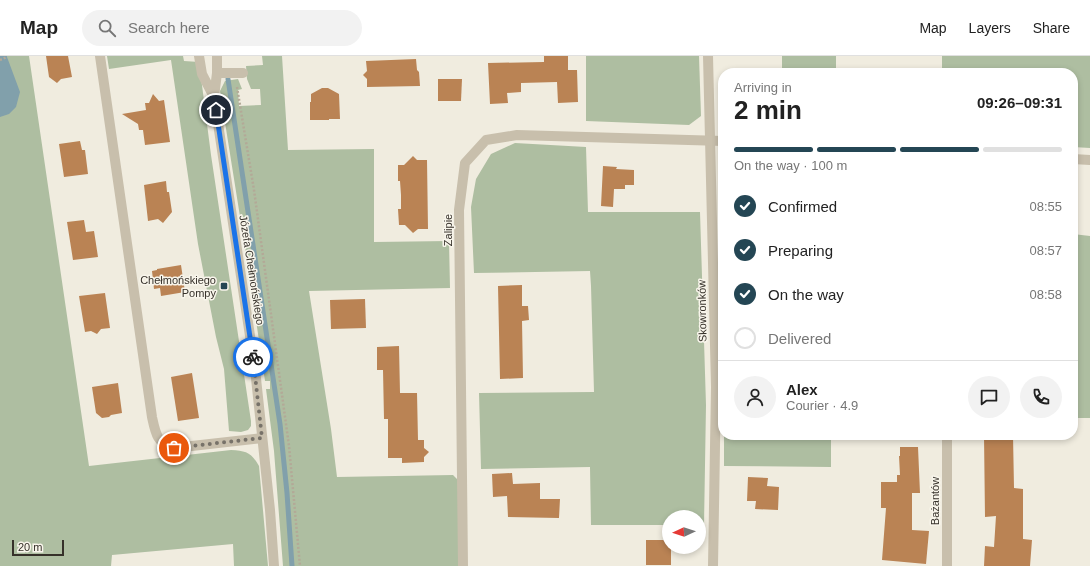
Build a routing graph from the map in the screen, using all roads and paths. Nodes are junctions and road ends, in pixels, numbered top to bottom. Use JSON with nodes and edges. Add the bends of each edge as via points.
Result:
{"nodes":[{"id":1,"x":100,"y":56,"type":"edge"},
{"id":2,"x":199,"y":56,"type":"edge"},
{"id":3,"x":218,"y":56,"type":"edge"},
{"id":4,"x":708,"y":56,"type":"edge"},
{"id":5,"x":7,"y":57,"type":"dead end"},
{"id":6,"x":0,"y":60,"type":"edge"},
{"id":7,"x":217,"y":73,"type":"junction"},
{"id":8,"x":232,"y":73,"type":"junction"},
{"id":9,"x":243,"y":73,"type":"dead end"},
{"id":10,"x":214,"y":97,"type":"junction"},
{"id":11,"x":710,"y":141,"type":"junction"},
{"id":12,"x":718,"y":141,"type":"edge"},
{"id":13,"x":1078,"y":159,"type":"edge"},
{"id":14,"x":1090,"y":160,"type":"edge"},
{"id":15,"x":262,"y":438,"type":"junction"},
{"id":16,"x":947,"y":440,"type":"edge"},
{"id":17,"x":274,"y":566,"type":"edge"},
{"id":18,"x":300,"y":566,"type":"edge"},
{"id":19,"x":464,"y":566,"type":"edge"},
{"id":20,"x":713,"y":566,"type":"edge"},
{"id":21,"x":947,"y":566,"type":"edge"}],
"edges":[{"from":1,"to":15,"type":"street","via":[[156,434],[162,444],[174,448]]},
{"from":2,"to":10,"type":"street","name":"Józefa Chełmońskiego","via":[[202,74]]},
{"from":3,"to":7,"type":"street","name":"Józefa Chełmońskiego"},
{"from":4,"to":11,"type":"street","name":"Skowronków"},
{"from":5,"to":6,"type":"path"},
{"from":7,"to":8,"type":"street"},
{"from":7,"to":10,"type":"street","name":"Józefa Chełmońskiego"},
{"from":8,"to":9,"type":"street"},
{"from":8,"to":18,"type":"path","via":[[237,84],[255,198],[289,446]]},
{"from":10,"to":15,"type":"street","name":"Józefa Chełmońskiego","via":[[248,318]]},
{"from":11,"to":12,"type":"street","name":"Zalipie"},
{"from":11,"to":19,"type":"street","name":"Zalipie","via":[[517,134],[486,140],[465,163],[459,210]]},
{"from":11,"to":20,"type":"street","name":"Skowronków","via":[[716,387]]},
{"from":13,"to":14,"type":"street"},
{"from":15,"to":17,"type":"street","name":"Józefa Chełmońskiego"},
{"from":16,"to":21,"type":"street","name":"Bażantów"}]}
